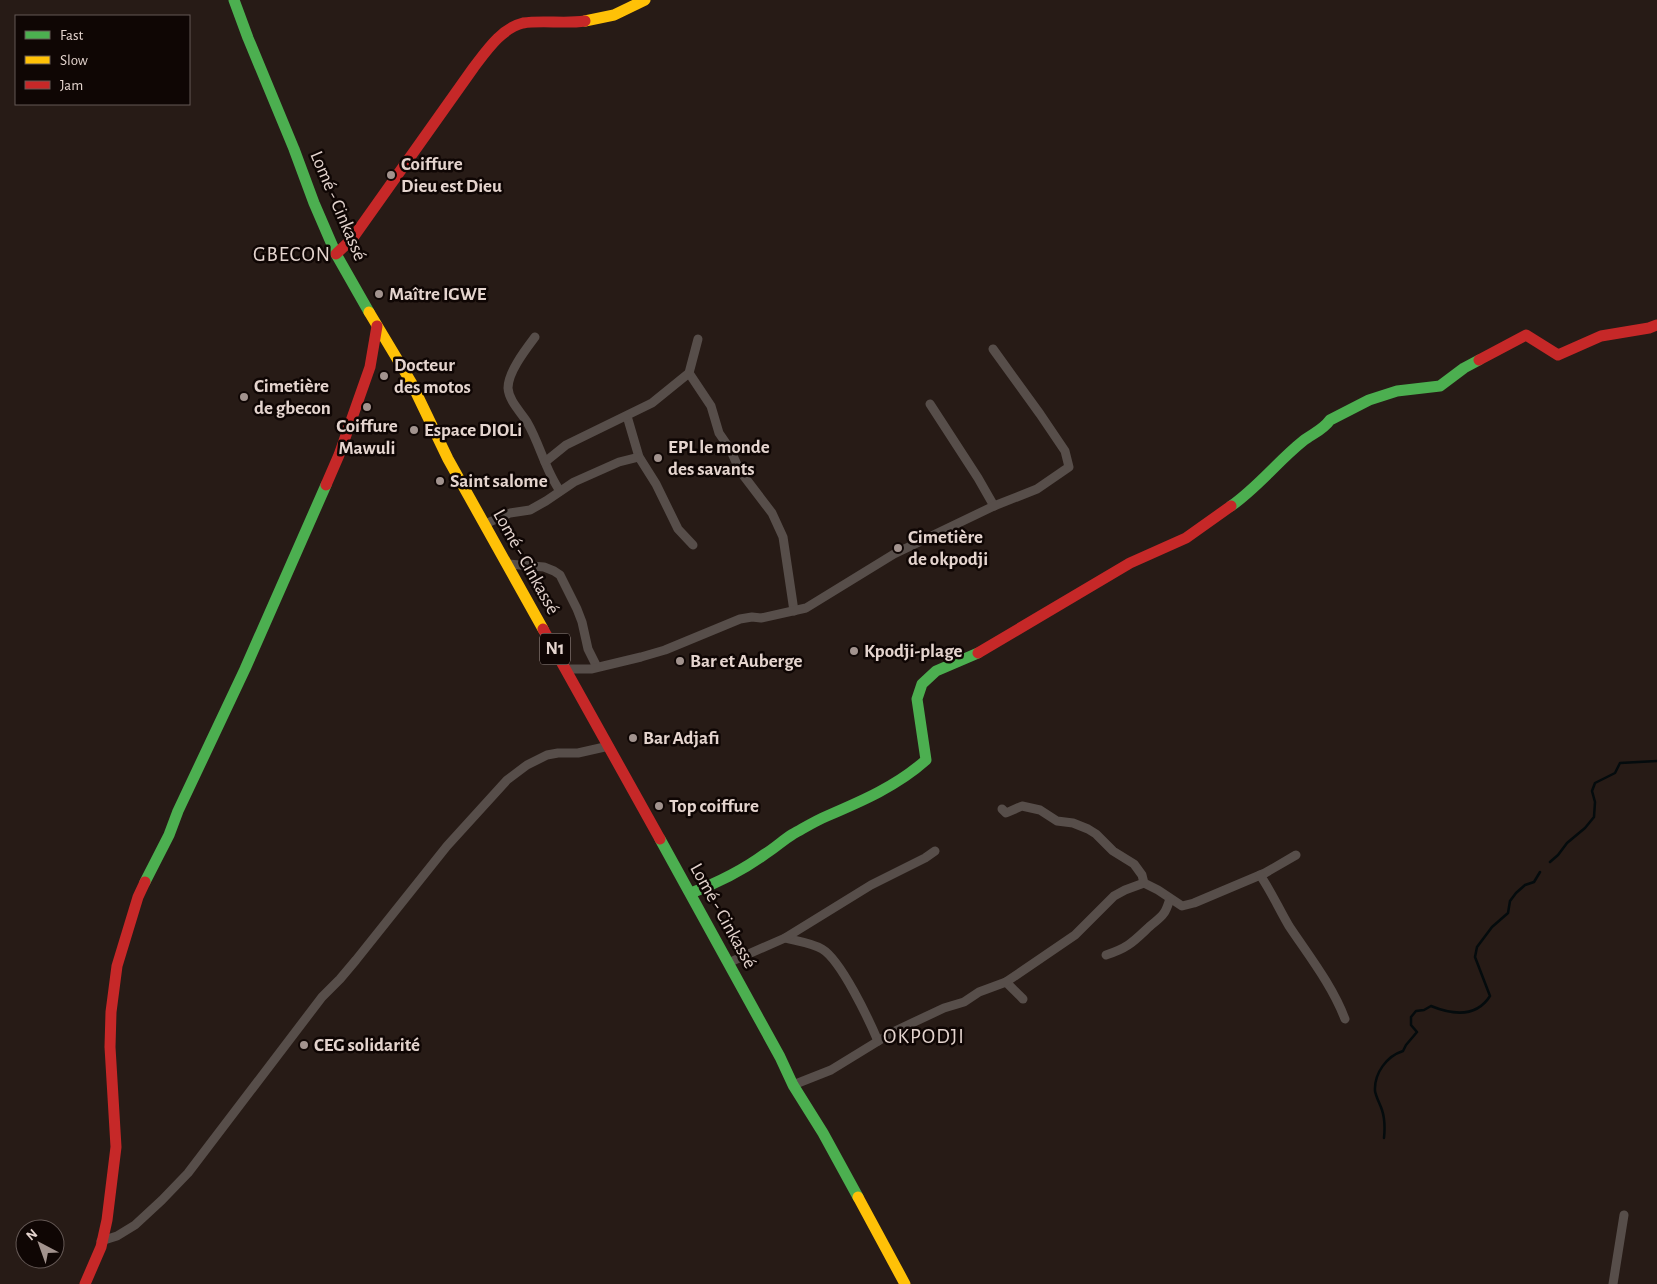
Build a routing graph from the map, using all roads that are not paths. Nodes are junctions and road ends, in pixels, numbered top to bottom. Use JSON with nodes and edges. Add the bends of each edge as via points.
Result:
{"nodes":[{"id":1,"x":234,"y":0,"type":"edge"},
{"id":2,"x":644,"y":0,"type":"edge"},
{"id":3,"x":336,"y":254,"type":"junction"},
{"id":4,"x":1657,"y":325,"type":"edge"},
{"id":5,"x":377,"y":326,"type":"junction"},
{"id":6,"x":534,"y":337,"type":"dead end"},
{"id":7,"x":698,"y":339,"type":"dead end"},
{"id":8,"x":993,"y":349,"type":"dead end"},
{"id":9,"x":688,"y":373,"type":"junction"},
{"id":10,"x":930,"y":404,"type":"dead end"},
{"id":11,"x":627,"y":416,"type":"junction"},
{"id":12,"x":639,"y":458,"type":"junction"},
{"id":13,"x":545,"y":462,"type":"junction"},
{"id":14,"x":560,"y":492,"type":"junction"},
{"id":15,"x":994,"y":506,"type":"junction"},
{"id":16,"x":486,"y":524,"type":"junction"},
{"id":17,"x":694,"y":545,"type":"dead end"},
{"id":18,"x":508,"y":564,"type":"junction"},
{"id":19,"x":794,"y":611,"type":"junction"},
{"id":20,"x":597,"y":667,"type":"junction"},
{"id":21,"x":566,"y":669,"type":"junction"},
{"id":22,"x":609,"y":746,"type":"junction"},
{"id":23,"x":1002,"y":809,"type":"dead end"},
{"id":24,"x":935,"y":851,"type":"dead end"},
{"id":25,"x":1296,"y":855,"type":"dead end"},
{"id":26,"x":1260,"y":876,"type":"junction"},
{"id":27,"x":1144,"y":884,"type":"junction"},
{"id":28,"x":691,"y":893,"type":"junction"},
{"id":29,"x":1170,"y":899,"type":"junction"},
{"id":30,"x":786,"y":938,"type":"junction"},
{"id":31,"x":1106,"y":955,"type":"dead end"},
{"id":32,"x":728,"y":963,"type":"junction"},
{"id":33,"x":1006,"y":982,"type":"junction"},
{"id":34,"x":1023,"y":999,"type":"dead end"},
{"id":35,"x":1345,"y":1019,"type":"dead end"},
{"id":36,"x":878,"y":1041,"type":"junction"},
{"id":37,"x":793,"y":1085,"type":"junction"},
{"id":38,"x":1624,"y":1215,"type":"dead end"},
{"id":39,"x":101,"y":1241,"type":"junction"},
{"id":40,"x":85,"y":1284,"type":"edge"},
{"id":41,"x":905,"y":1284,"type":"edge"},
{"id":42,"x":1613,"y":1284,"type":"edge"}],
"edges":[{"from":1,"to":3,"type":"main road","name":"Lomé - Cinkassé","number":"N1"},
{"from":2,"to":3,"type":"main road","via":[[613,16],[588,21],[516,25],[500,35],[360,228]]},
{"from":3,"to":5,"type":"main road","name":"Lomé - Cinkassé","number":"N1"},
{"from":4,"to":28,"type":"main road","via":[[1601,336],[1558,355],[1526,335],[1464,368],[1440,386],[1397,391],[1369,400],[1330,420],[1248,494],[1186,538],[1130,563],[980,652],[936,671],[922,684],[917,699],[926,760],[914,771],[783,840],[722,881]]},
{"from":5,"to":16,"type":"main road","name":"Lomé - Cinkassé","number":"N1","via":[[411,382],[448,459]]},
{"from":5,"to":39,"type":"main road","via":[[370,367],[336,463],[245,669],[138,897],[128,928],[117,966],[111,1012],[110,1064],[116,1146],[107,1220]]},
{"from":6,"to":13,"type":"street","via":[[511,376],[508,388],[512,401],[539,444]]},
{"from":7,"to":9,"type":"street"},
{"from":8,"to":15,"type":"street","via":[[1065,451],[1069,467],[1038,489]]},
{"from":9,"to":11,"type":"street","via":[[652,403]]},
{"from":9,"to":19,"type":"street","via":[[711,406],[719,432],[740,471],[772,513],[783,537]]},
{"from":10,"to":15,"type":"street"},
{"from":11,"to":12,"type":"street"},
{"from":11,"to":13,"type":"street","via":[[566,445]]},
{"from":12,"to":14,"type":"street","via":[[619,462],[574,482]]},
{"from":12,"to":17,"type":"street","via":[[678,529]]},
{"from":13,"to":14,"type":"street"},
{"from":14,"to":16,"type":"street","via":[[530,510],[510,513]]},
{"from":15,"to":19,"type":"street","via":[[894,554],[806,608]]},
{"from":16,"to":18,"type":"main road","name":"Lomé - Cinkassé","number":"N1"},
{"from":18,"to":20,"type":"street","via":[[544,567],[560,575],[579,615],[588,650]]},
{"from":18,"to":21,"type":"main road","name":"Lomé - Cinkassé","number":"N1"},
{"from":19,"to":20,"type":"street","via":[[740,619],[665,650]]},
{"from":20,"to":21,"type":"street"},
{"from":21,"to":22,"type":"main road","name":"Lomé - Cinkassé","number":"N1"},
{"from":22,"to":28,"type":"main road","name":"Lomé - Cinkassé","number":"N1"},
{"from":22,"to":39,"type":"street","via":[[547,755],[527,764],[507,780],[322,997],[188,1172],[135,1225]]},
{"from":23,"to":27,"type":"street","via":[[1006,813],[1022,806],[1040,810],[1057,821],[1088,829],[1134,864]]},
{"from":24,"to":30,"type":"street","via":[[871,885]]},
{"from":25,"to":26,"type":"street"},
{"from":26,"to":29,"type":"street","via":[[1194,903],[1182,906]]},
{"from":26,"to":35,"type":"street"},
{"from":27,"to":29,"type":"street"},
{"from":27,"to":33,"type":"street","via":[[1114,896],[1075,935]]},
{"from":28,"to":32,"type":"main road","name":"Lomé - Cinkassé","number":"N1"},
{"from":29,"to":31,"type":"street","via":[[1159,920],[1135,941]]},
{"from":30,"to":32,"type":"street"},
{"from":30,"to":36,"type":"street","via":[[822,949],[831,956],[864,1009]]},
{"from":32,"to":37,"type":"main road","name":"Lomé - Cinkassé","number":"N1"},
{"from":33,"to":34,"type":"street"},
{"from":33,"to":36,"type":"street"},
{"from":36,"to":37,"type":"street","via":[[832,1070]]},
{"from":37,"to":41,"type":"main road","name":"Lomé - Cinkassé","number":"N1","via":[[823,1133]]},
{"from":38,"to":42,"type":"street"},
{"from":39,"to":40,"type":"main road"}]}
